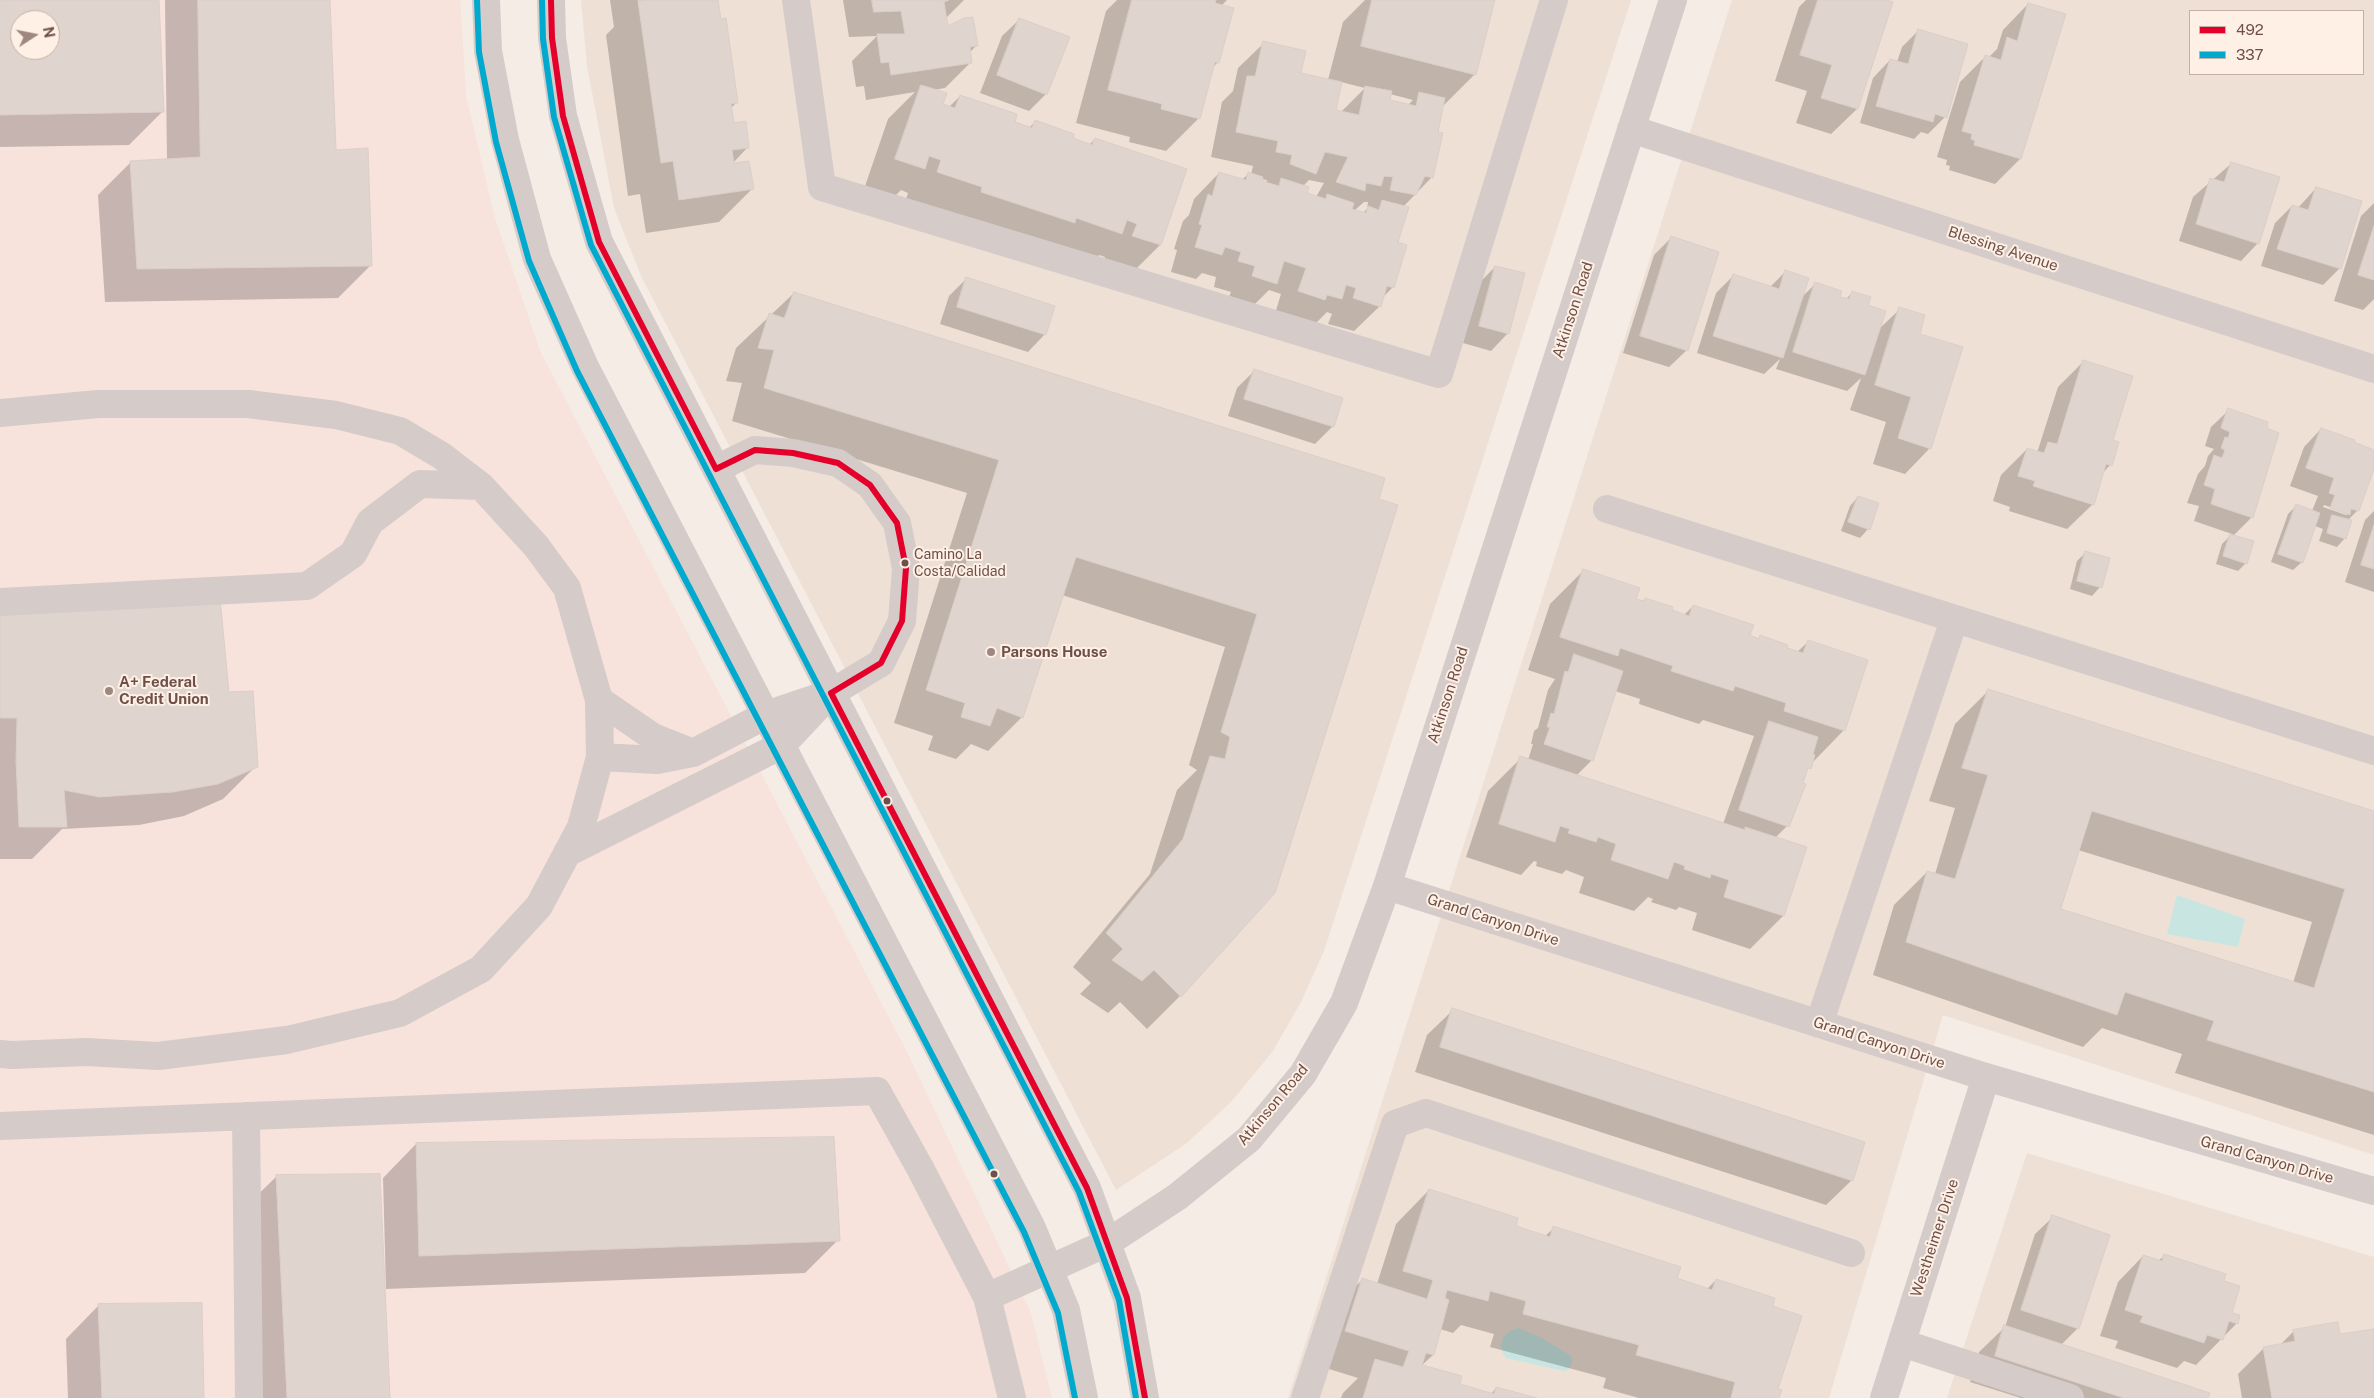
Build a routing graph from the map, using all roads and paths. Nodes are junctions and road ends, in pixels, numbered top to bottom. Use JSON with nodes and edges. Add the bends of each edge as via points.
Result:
{"nodes":[{"id":1,"x":486,"y":0,"type":"edge"},
{"id":2,"x":551,"y":0,"type":"edge"},
{"id":3,"x":796,"y":0,"type":"edge"},
{"id":4,"x":1554,"y":0,"type":"edge"},
{"id":5,"x":1673,"y":0,"type":"edge"},
{"id":6,"x":1631,"y":129,"type":"junction"},
{"id":7,"x":2374,"y":369,"type":"edge"},
{"id":8,"x":0,"y":413,"type":"edge"},
{"id":9,"x":716,"y":469,"type":"junction"},
{"id":10,"x":481,"y":486,"type":"junction"},
{"id":11,"x":1607,"y":509,"type":"dead end"},
{"id":12,"x":0,"y":602,"type":"edge"},
{"id":13,"x":1954,"y":620,"type":"junction"},
{"id":14,"x":831,"y":693,"type":"junction"},
{"id":15,"x":598,"y":700,"type":"junction"},
{"id":16,"x":766,"y":715,"type":"junction"},
{"id":17,"x":782,"y":745,"type":"junction"},
{"id":18,"x":2374,"y":751,"type":"edge"},
{"id":19,"x":693,"y":752,"type":"junction"},
{"id":20,"x":600,"y":757,"type":"junction"},
{"id":21,"x":567,"y":853,"type":"junction"},
{"id":22,"x":1387,"y":886,"type":"junction"},
{"id":23,"x":1819,"y":1024,"type":"junction"},
{"id":24,"x":0,"y":1054,"type":"edge"},
{"id":25,"x":1986,"y":1078,"type":"junction"},
{"id":26,"x":246,"y":1116,"type":"junction"},
{"id":27,"x":0,"y":1126,"type":"edge"},
{"id":28,"x":2374,"y":1191,"type":"edge"},
{"id":29,"x":1107,"y":1243,"type":"junction"},
{"id":30,"x":1851,"y":1253,"type":"dead end"},
{"id":31,"x":1049,"y":1268,"type":"junction"},
{"id":32,"x":987,"y":1297,"type":"junction"},
{"id":33,"x":1902,"y":1343,"type":"junction"},
{"id":34,"x":249,"y":1398,"type":"edge"},
{"id":35,"x":1012,"y":1398,"type":"edge"},
{"id":36,"x":1084,"y":1398,"type":"edge"},
{"id":37,"x":1145,"y":1398,"type":"edge"},
{"id":38,"x":1305,"y":1398,"type":"edge"},
{"id":39,"x":1884,"y":1398,"type":"edge"},
{"id":40,"x":2070,"y":1398,"type":"edge"}],
"edges":[{"from":1,"to":16,"type":"street","via":[[488,51],[505,140],[538,258],[585,367]]},
{"from":2,"to":9,"type":"street","via":[[552,38],[563,116],[599,242]]},
{"from":3,"to":4,"type":"street","via":[[822,187],[1438,374]]},
{"from":5,"to":6,"type":"street","name":"Atkinson Road"},
{"from":6,"to":7,"type":"street","name":"Blessing Avenue"},
{"from":6,"to":22,"type":"street","name":"Atkinson Road"},
{"from":8,"to":10,"type":"street","via":[[98,404],[248,404],[336,415],[400,431],[442,456]]},
{"from":9,"to":14,"type":"street"},
{"from":9,"to":14,"type":"street","via":[[755,450],[793,453],[838,463],[870,485],[897,523],[906,568],[902,621],[881,662]]},
{"from":10,"to":12,"type":"street","via":[[420,484],[370,522],[353,554],[307,586]]},
{"from":10,"to":15,"type":"street","via":[[536,546],[567,588]]},
{"from":11,"to":13,"type":"street"},
{"from":13,"to":18,"type":"street"},
{"from":13,"to":23,"type":"street"},
{"from":14,"to":16,"type":"street"},
{"from":14,"to":17,"type":"street"},
{"from":14,"to":29,"type":"street","via":[[1087,1188]]},
{"from":15,"to":19,"type":"street","via":[[653,737]]},
{"from":15,"to":20,"type":"street"},
{"from":16,"to":17,"type":"street"},
{"from":16,"to":19,"type":"street"},
{"from":17,"to":21,"type":"street"},
{"from":17,"to":31,"type":"street","via":[[1032,1228]]},
{"from":19,"to":20,"type":"street","via":[[657,760]]},
{"from":20,"to":21,"type":"street","via":[[580,827]]},
{"from":21,"to":24,"type":"street","via":[[539,906],[481,969],[400,1013],[287,1040],[158,1056],[86,1052]]},
{"from":22,"to":23,"type":"street","name":"Grand Canyon Drive"},
{"from":22,"to":29,"type":"street","name":"Atkinson Road","via":[[1344,1003],[1303,1074],[1249,1139],[1177,1197]]},
{"from":23,"to":25,"type":"street","name":"Grand Canyon Drive"},
{"from":25,"to":28,"type":"street","name":"Grand Canyon Drive"},
{"from":25,"to":33,"type":"street","name":"Westheimer Drive"},
{"from":26,"to":27,"type":"street"},
{"from":26,"to":32,"type":"street","via":[[877,1091]]},
{"from":26,"to":34,"type":"street"},
{"from":29,"to":31,"type":"street","name":"Atkinson Road"},
{"from":29,"to":37,"type":"street","via":[[1127,1298]]},
{"from":30,"to":38,"type":"street","via":[[1426,1113],[1395,1124]]},
{"from":31,"to":32,"type":"street","name":"Atkinson Road"},
{"from":31,"to":36,"type":"street","via":[[1066,1310]]},
{"from":32,"to":35,"type":"street"},
{"from":33,"to":39,"type":"street","name":"Westheimer Drive"},
{"from":33,"to":40,"type":"street"}]}
